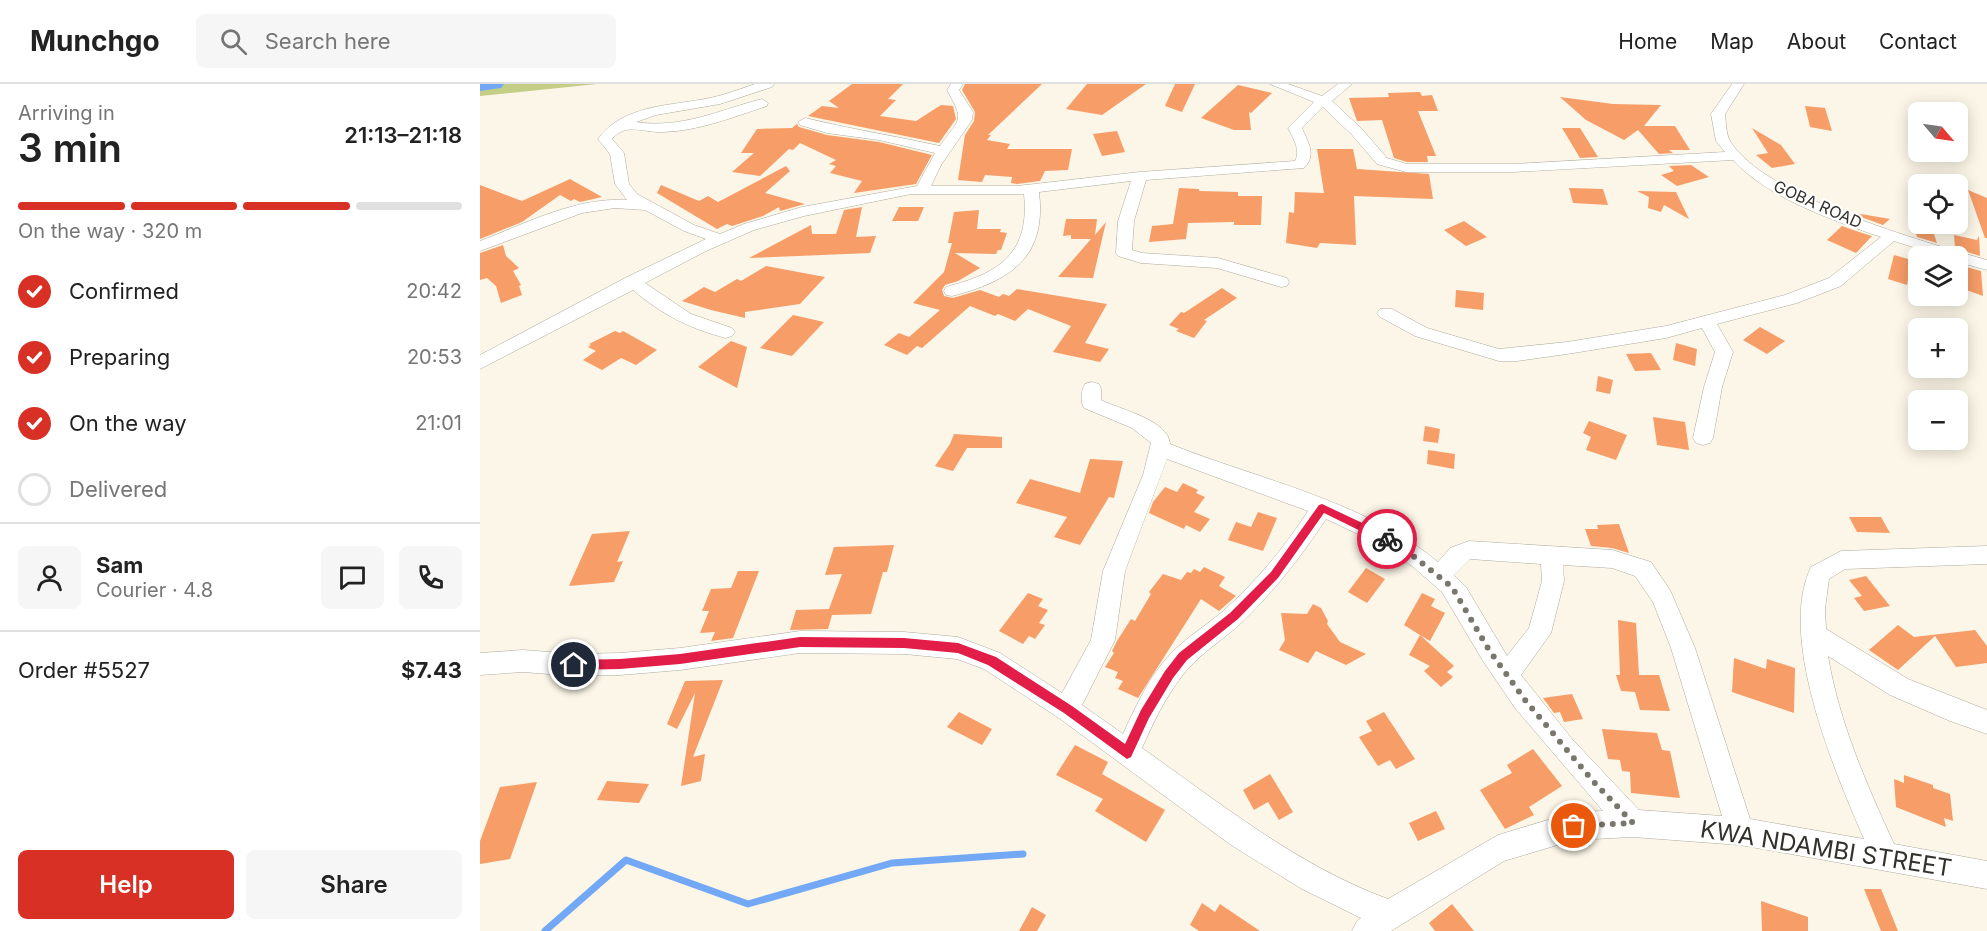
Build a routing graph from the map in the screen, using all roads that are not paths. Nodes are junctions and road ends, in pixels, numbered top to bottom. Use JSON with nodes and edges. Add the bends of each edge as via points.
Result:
{"nodes":[{"id":1,"x":768,"y":84,"type":"edge"},
{"id":2,"x":957,"y":84,"type":"edge"},
{"id":3,"x":1276,"y":84,"type":"edge"},
{"id":4,"x":1346,"y":84,"type":"edge"},
{"id":5,"x":1738,"y":84,"type":"edge"},
{"id":6,"x":1324,"y":101,"type":"junction"},
{"id":7,"x":762,"y":103,"type":"dead end"},
{"id":8,"x":805,"y":122,"type":"dead end"},
{"id":9,"x":623,"y":124,"type":"junction"},
{"id":10,"x":943,"y":151,"type":"junction"},
{"id":11,"x":1733,"y":156,"type":"junction"},
{"id":12,"x":1140,"y":176,"type":"junction"},
{"id":13,"x":1031,"y":189,"type":"junction"},
{"id":14,"x":922,"y":190,"type":"junction"},
{"id":15,"x":645,"y":206,"type":"junction"},
{"id":16,"x":1890,"y":237,"type":"junction"},
{"id":17,"x":720,"y":239,"type":"junction"},
{"id":18,"x":480,"y":246,"type":"edge"},
{"id":19,"x":1987,"y":265,"type":"edge"},
{"id":20,"x":633,"y":281,"type":"junction"},
{"id":21,"x":1281,"y":282,"type":"dead end"},
{"id":22,"x":952,"y":291,"type":"dead end"},
{"id":23,"x":1386,"y":313,"type":"dead end"},
{"id":24,"x":1706,"y":321,"type":"junction"},
{"id":25,"x":726,"y":332,"type":"dead end"},
{"id":26,"x":480,"y":363,"type":"edge"},
{"id":27,"x":1092,"y":389,"type":"dead end"},
{"id":28,"x":1703,"y":438,"type":"dead end"},
{"id":29,"x":1160,"y":448,"type":"junction"},
{"id":30,"x":1322,"y":508,"type":"junction"},
{"id":31,"x":1987,"y":555,"type":"edge"},
{"id":32,"x":1552,"y":556,"type":"junction"},
{"id":33,"x":1440,"y":576,"type":"junction"},
{"id":34,"x":1812,"y":633,"type":"junction"},
{"id":35,"x":480,"y":664,"type":"edge"},
{"id":36,"x":1507,"y":674,"type":"junction"},
{"id":37,"x":1068,"y":710,"type":"junction"},
{"id":38,"x":1987,"y":722,"type":"edge"},
{"id":39,"x":1127,"y":753,"type":"junction"},
{"id":40,"x":1633,"y":823,"type":"junction"},
{"id":41,"x":1740,"y":831,"type":"junction"},
{"id":42,"x":1886,"y":858,"type":"junction"},
{"id":43,"x":1987,"y":875,"type":"edge"},
{"id":44,"x":1390,"y":914,"type":"junction"},
{"id":45,"x":1367,"y":931,"type":"edge"}],
"edges":[{"from":1,"to":9,"type":"street","via":[[715,101],[658,110]]},
{"from":2,"to":10,"type":"street","via":[[953,90],[966,112],[965,120]]},
{"from":3,"to":6,"type":"street"},
{"from":4,"to":6,"type":"street"},
{"from":5,"to":11,"type":"street","name":"GOBA ROAD","via":[[1718,114],[1720,135]]},
{"from":6,"to":11,"type":"street","via":[[1382,161],[1406,168],[1514,168]]},
{"from":6,"to":12,"type":"street","via":[[1295,128],[1307,155],[1299,165]]},
{"from":7,"to":9,"type":"street","via":[[686,128]]},
{"from":8,"to":10,"type":"street"},
{"from":9,"to":15,"type":"street","via":[[605,139],[616,153],[624,189]]},
{"from":10,"to":14,"type":"street"},
{"from":11,"to":16,"type":"street","name":"GOBA ROAD","via":[[1756,176],[1799,199]]},
{"from":12,"to":13,"type":"street"},
{"from":12,"to":21,"type":"street","via":[[1126,221],[1124,253],[1141,258],[1218,263]]},
{"from":13,"to":14,"type":"street"},
{"from":13,"to":22,"type":"street","via":[[1033,223],[1017,259],[999,273]]},
{"from":14,"to":17,"type":"street","via":[[802,212]]},
{"from":15,"to":17,"type":"street"},
{"from":15,"to":18,"type":"street","via":[[615,204],[579,209]]},
{"from":16,"to":19,"type":"street","name":"GOBA ROAD"},
{"from":16,"to":24,"type":"street","via":[[1835,282],[1791,299]]},
{"from":17,"to":20,"type":"street"},
{"from":20,"to":25,"type":"street","via":[[675,314],[696,325]]},
{"from":20,"to":26,"type":"street"},
{"from":23,"to":24,"type":"street","via":[[1421,332],[1509,356],[1666,332]]},
{"from":24,"to":28,"type":"street","via":[[1724,352]]},
{"from":27,"to":29,"type":"street","via":[[1091,403],[1131,418],[1161,441]]},
{"from":29,"to":30,"type":"street","via":[[1215,472]]},
{"from":29,"to":37,"type":"street","via":[[1111,579],[1103,639],[1074,690]]},
{"from":30,"to":33,"type":"street","via":[[1407,551]]},
{"from":30,"to":39,"type":"street","via":[[1274,575],[1234,616],[1183,656],[1145,714]]},
{"from":31,"to":34,"type":"street","via":[[1841,560],[1819,574]]},
{"from":32,"to":33,"type":"street","via":[[1469,550],[1458,554]]},
{"from":32,"to":36,"type":"street","via":[[1553,580],[1539,633]]},
{"from":32,"to":41,"type":"street","via":[[1630,563],[1643,569],[1654,583],[1683,648]]},
{"from":33,"to":36,"type":"street","via":[[1462,600]]},
{"from":34,"to":38,"type":"street","via":[[1899,687]]},
{"from":34,"to":42,"type":"street","via":[[1832,726]]},
{"from":35,"to":37,"type":"street","via":[[620,664],[800,642],[929,644],[958,648],[992,661]]},
{"from":36,"to":40,"type":"street","via":[[1532,709]]},
{"from":37,"to":39,"type":"street"},
{"from":39,"to":44,"type":"street","via":[[1241,835],[1312,879]]},
{"from":40,"to":41,"type":"street","name":"KWA NDAMBI STREET"},
{"from":40,"to":44,"type":"street","name":"KWA NDAMBI STREET","via":[[1574,826],[1498,849]]},
{"from":41,"to":42,"type":"street","name":"KWA NDAMBI STREET"},
{"from":42,"to":43,"type":"street","name":"KWA NDAMBI STREET"},
{"from":44,"to":45,"type":"street","name":"KWA NDAMBI STREET"}]}
